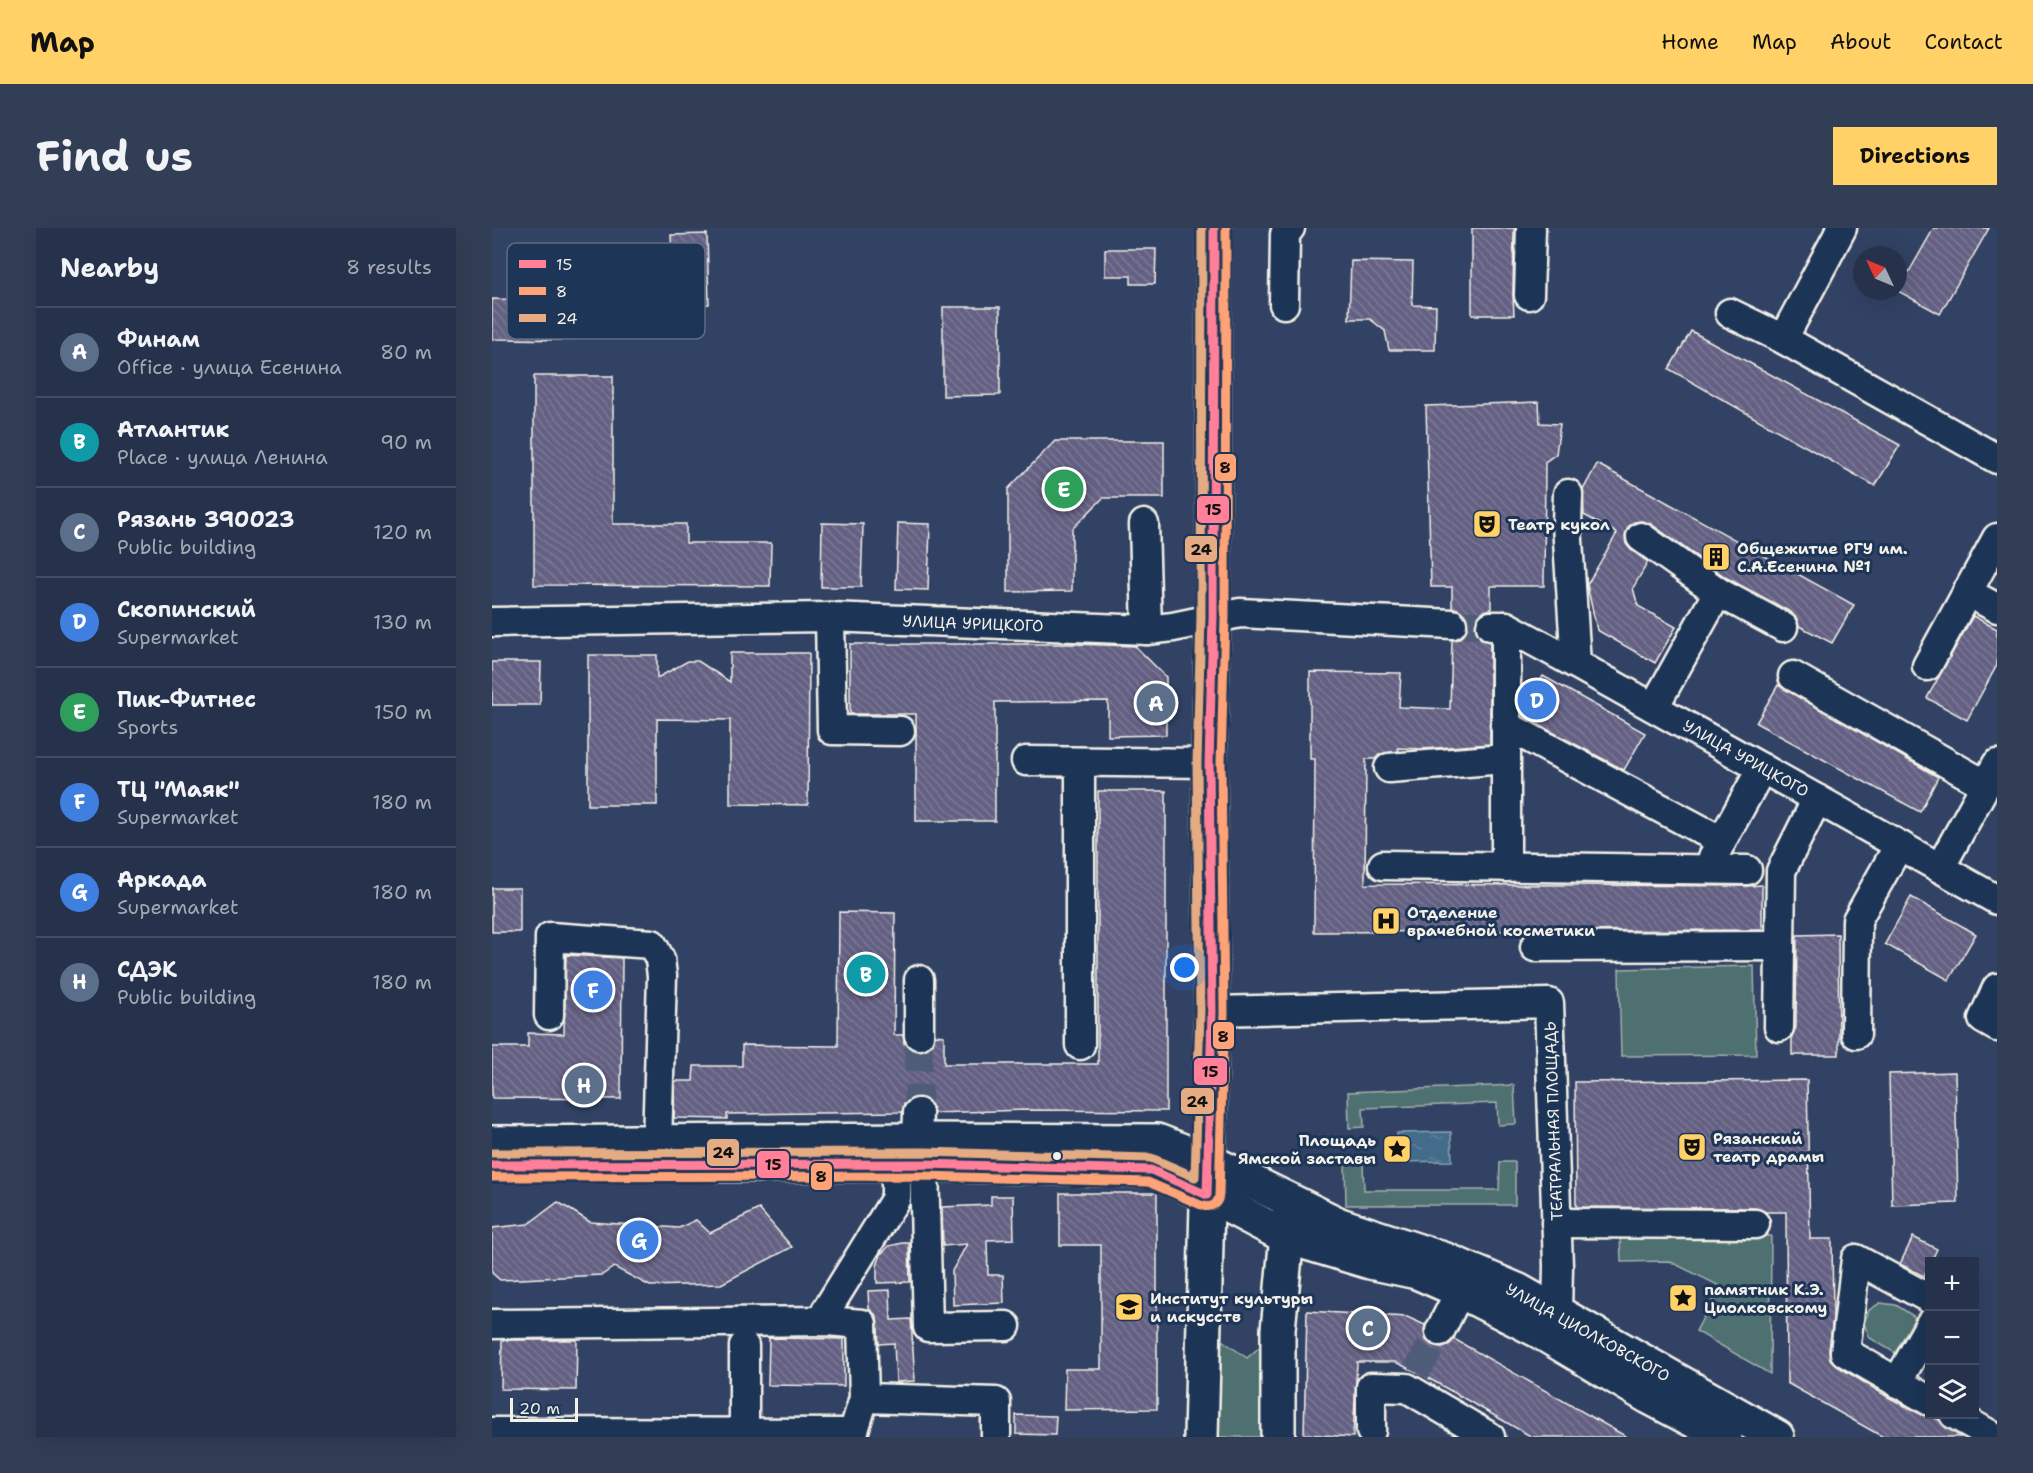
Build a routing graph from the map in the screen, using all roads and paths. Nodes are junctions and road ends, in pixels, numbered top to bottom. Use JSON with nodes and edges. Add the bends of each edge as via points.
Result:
{"nodes":[{"id":1,"x":1214,"y":228,"type":"edge"},
{"id":2,"x":1290,"y":228,"type":"edge"},
{"id":3,"x":1532,"y":228,"type":"edge"},
{"id":4,"x":1842,"y":228,"type":"edge"},
{"id":5,"x":1529,"y":295,"type":"dead end"},
{"id":6,"x":1284,"y":304,"type":"dead end"},
{"id":7,"x":1731,"y":312,"type":"dead end"},
{"id":8,"x":1783,"y":339,"type":"junction"},
{"id":9,"x":1997,"y":459,"type":"edge"},
{"id":10,"x":1568,"y":494,"type":"dead end"},
{"id":11,"x":1144,"y":524,"type":"dead end"},
{"id":12,"x":1641,"y":537,"type":"dead end"},
{"id":13,"x":1997,"y":538,"type":"edge"},
{"id":14,"x":1718,"y":592,"type":"junction"},
{"id":15,"x":1967,"y":592,"type":"junction"},
{"id":16,"x":1997,"y":608,"type":"edge"},
{"id":17,"x":830,"y":617,"type":"junction"},
{"id":18,"x":1213,"y":617,"type":"junction"},
{"id":19,"x":492,"y":622,"type":"edge"},
{"id":20,"x":1452,"y":624,"type":"tunnel mouth"},
{"id":21,"x":1783,"y":627,"type":"dead end"},
{"id":22,"x":1146,"y":630,"type":"junction"},
{"id":23,"x":1576,"y":664,"type":"junction"},
{"id":24,"x":1927,"y":666,"type":"dead end"},
{"id":25,"x":1793,"y":676,"type":"dead end"},
{"id":26,"x":1654,"y":707,"type":"junction"},
{"id":27,"x":1505,"y":725,"type":"junction"},
{"id":28,"x":900,"y":731,"type":"dead end"},
{"id":29,"x":1505,"y":759,"type":"junction"},
{"id":30,"x":1026,"y":761,"type":"dead end"},
{"id":31,"x":1080,"y":762,"type":"junction"},
{"id":32,"x":1209,"y":763,"type":"junction"},
{"id":33,"x":1389,"y":768,"type":"dead end"},
{"id":34,"x":1762,"y":768,"type":"junction"},
{"id":35,"x":1991,"y":775,"type":"edge"},
{"id":36,"x":1817,"y":799,"type":"junction"},
{"id":37,"x":1722,"y":841,"type":"junction"},
{"id":38,"x":1899,"y":845,"type":"junction"},
{"id":39,"x":1383,"y":865,"type":"dead end"},
{"id":40,"x":1506,"y":867,"type":"junction"},
{"id":41,"x":1940,"y":868,"type":"junction"},
{"id":42,"x":1706,"y":870,"type":"junction"},
{"id":43,"x":1747,"y":870,"type":"dead end"},
{"id":44,"x":1997,"y":900,"type":"edge"},
{"id":45,"x":1780,"y":946,"type":"junction"},
{"id":46,"x":1535,"y":947,"type":"dead end"},
{"id":47,"x":919,"y":980,"type":"dead end"},
{"id":48,"x":1997,"y":988,"type":"edge"},
{"id":49,"x":1222,"y":1011,"type":"junction"},
{"id":50,"x":549,"y":1015,"type":"dead end"},
{"id":51,"x":1779,"y":1027,"type":"dead end"},
{"id":52,"x":1997,"y":1027,"type":"edge"},
{"id":53,"x":1856,"y":1034,"type":"dead end"},
{"id":54,"x":918,"y":1035,"type":"tunnel mouth"},
{"id":55,"x":1080,"y":1045,"type":"dead end"},
{"id":56,"x":492,"y":1143,"type":"edge"},
{"id":57,"x":657,"y":1143,"type":"junction"},
{"id":58,"x":914,"y":1145,"type":"junction"},
{"id":59,"x":1209,"y":1161,"type":"junction"},
{"id":60,"x":492,"y":1165,"type":"edge"},
{"id":61,"x":1208,"y":1195,"type":"junction"},
{"id":62,"x":1291,"y":1201,"type":"junction"},
{"id":63,"x":1556,"y":1223,"type":"junction"},
{"id":64,"x":1755,"y":1224,"type":"dead end"},
{"id":65,"x":1287,"y":1237,"type":"junction"},
{"id":66,"x":1460,"y":1291,"type":"junction"},
{"id":67,"x":1925,"y":1297,"type":"edge"},
{"id":68,"x":492,"y":1310,"type":"edge"},
{"id":69,"x":1557,"y":1312,"type":"junction"},
{"id":70,"x":826,"y":1316,"type":"junction"},
{"id":71,"x":492,"y":1324,"type":"edge"},
{"id":72,"x":1006,"y":1326,"type":"dead end"},
{"id":73,"x":1440,"y":1331,"type":"tunnel mouth"},
{"id":74,"x":1925,"y":1332,"type":"edge"},
{"id":75,"x":744,"y":1346,"type":"dead end"},
{"id":76,"x":1898,"y":1383,"type":"junction"},
{"id":77,"x":864,"y":1398,"type":"junction"},
{"id":78,"x":1925,"y":1399,"type":"edge"},
{"id":79,"x":1963,"y":1419,"type":"edge"},
{"id":80,"x":1371,"y":1431,"type":"dead end"},
{"id":81,"x":492,"y":1432,"type":"edge"},
{"id":82,"x":744,"y":1434,"type":"junction"},
{"id":83,"x":1711,"y":1434,"type":"edge"},
{"id":84,"x":552,"y":1435,"type":"edge"},
{"id":85,"x":852,"y":1435,"type":"edge"},
{"id":86,"x":996,"y":1437,"type":"edge"},
{"id":87,"x":1201,"y":1437,"type":"edge"},
{"id":88,"x":1278,"y":1437,"type":"edge"},
{"id":89,"x":1490,"y":1437,"type":"edge"},
{"id":90,"x":1777,"y":1437,"type":"edge"},
{"id":91,"x":1994,"y":1437,"type":"edge"}],
"edges":[{"from":1,"to":18,"type":"main road"},
{"from":2,"to":6,"type":"street","via":[[1285,234]]},
{"from":3,"to":5,"type":"street"},
{"from":4,"to":8,"type":"street"},
{"from":7,"to":8,"type":"street"},
{"from":8,"to":9,"type":"street"},
{"from":10,"to":23,"type":"street"},
{"from":11,"to":22,"type":"street"},
{"from":12,"to":14,"type":"street"},
{"from":13,"to":15,"type":"street"},
{"from":14,"to":21,"type":"street"},
{"from":14,"to":26,"type":"street"},
{"from":15,"to":16,"type":"street"},
{"from":15,"to":24,"type":"street"},
{"from":17,"to":19,"type":"street","name":"УЛИЦА УРИЦКОГО"},
{"from":17,"to":22,"type":"street","name":"УЛИЦА УРИЦКОГО"},
{"from":17,"to":28,"type":"street","via":[[832,730]]},
{"from":18,"to":20,"type":"street","name":"УЛИЦА УРИЦКОГО","via":[[1240,613]]},
{"from":18,"to":22,"type":"street","name":"УЛИЦА УРИЦКОГО"},
{"from":18,"to":32,"type":"main road"},
{"from":23,"to":26,"type":"street","name":"УЛИЦА УРИЦКОГО"},
{"from":23,"to":27,"type":"street","name":"УЛИЦА УРИЦКОГО","via":[[1498,626]]},
{"from":25,"to":35,"type":"street"},
{"from":26,"to":34,"type":"street","name":"УЛИЦА УРИЦКОГО"},
{"from":27,"to":29,"type":"street"},
{"from":27,"to":37,"type":"street"},
{"from":29,"to":33,"type":"street"},
{"from":29,"to":40,"type":"street"},
{"from":30,"to":31,"type":"street"},
{"from":31,"to":32,"type":"street"},
{"from":31,"to":55,"type":"street"},
{"from":32,"to":49,"type":"main road"},
{"from":34,"to":36,"type":"street","name":"УЛИЦА УРИЦКОГО"},
{"from":34,"to":37,"type":"street"},
{"from":35,"to":41,"type":"street"},
{"from":36,"to":38,"type":"street","name":"УЛИЦА УРИЦКОГО"},
{"from":36,"to":45,"type":"street","via":[[1781,871]]},
{"from":37,"to":42,"type":"street"},
{"from":38,"to":41,"type":"street","name":"УЛИЦА УРИЦКОГО"},
{"from":38,"to":53,"type":"street","via":[[1857,921]]},
{"from":39,"to":40,"type":"street"},
{"from":40,"to":42,"type":"street"},
{"from":41,"to":44,"type":"street","name":"УЛИЦА УРИЦКОГО"},
{"from":42,"to":43,"type":"street"},
{"from":45,"to":46,"type":"street"},
{"from":45,"to":51,"type":"street"},
{"from":47,"to":54,"type":"street"},
{"from":48,"to":52,"type":"street","via":[[1983,1019]]},
{"from":49,"to":59,"type":"main road"},
{"from":49,"to":63,"type":"street","name":"ТЕАТРАЛЬНАЯ ПЛОЩАДЬ","via":[[1549,1003]]},
{"from":50,"to":57,"type":"street","via":[[550,937],[652,944],[660,959],[662,976]]},
{"from":56,"to":57,"type":"main road"},
{"from":57,"to":58,"type":"main road"},
{"from":58,"to":59,"type":"main road","name":"УЛИЦА ЦИОЛКОВСКОГО","via":[[1157,1141]]},
{"from":58,"to":60,"type":"main road"},
{"from":58,"to":61,"type":"main road","name":"УЛИЦА ЦИОЛКОВСКОГО","via":[[1150,1170]]},
{"from":58,"to":70,"type":"street","via":[[896,1198]]},
{"from":58,"to":72,"type":"street","via":[[928,1327]]},
{"from":59,"to":61,"type":"main road"},
{"from":59,"to":62,"type":"main road","name":"УЛИЦА ЦИОЛКОВСКОГО"},
{"from":61,"to":65,"type":"main road","name":"УЛИЦА ЦИОЛКОВСКОГО"},
{"from":61,"to":87,"type":"main road"},
{"from":62,"to":65,"type":"main road"},
{"from":62,"to":69,"type":"main road","name":"УЛИЦА ЦИОЛКОВСКОГО","via":[[1340,1225],[1446,1260]]},
{"from":63,"to":64,"type":"street"},
{"from":63,"to":69,"type":"street","name":"ТЕАТРАЛЬНАЯ ПЛОЩАДЬ"},
{"from":65,"to":66,"type":"main road","name":"УЛИЦА ЦИОЛКОВСКОГО","via":[[1417,1272]]},
{"from":65,"to":88,"type":"main road","via":[[1278,1330]]},
{"from":66,"to":73,"type":"street"},
{"from":66,"to":83,"type":"main road","name":"УЛИЦА ЦИОЛКОВСКОГО","via":[[1539,1331]]},
{"from":67,"to":76,"type":"street","via":[[1856,1259],[1845,1352]]},
{"from":68,"to":70,"type":"street","via":[[819,1305]]},
{"from":69,"to":90,"type":"main road","name":"УЛИЦА ЦИОЛКОВСКОГО"},
{"from":70,"to":71,"type":"street"},
{"from":70,"to":77,"type":"street","via":[[862,1324]]},
{"from":74,"to":76,"type":"street"},
{"from":75,"to":82,"type":"street"},
{"from":76,"to":78,"type":"street"},
{"from":77,"to":85,"type":"street"},
{"from":77,"to":86,"type":"street","via":[[996,1402]]},
{"from":79,"to":91,"type":"street"},
{"from":80,"to":89,"type":"street","via":[[1371,1387],[1412,1380]]},
{"from":81,"to":84,"type":"street"},
{"from":82,"to":84,"type":"street"},
{"from":82,"to":85,"type":"street"}]}
